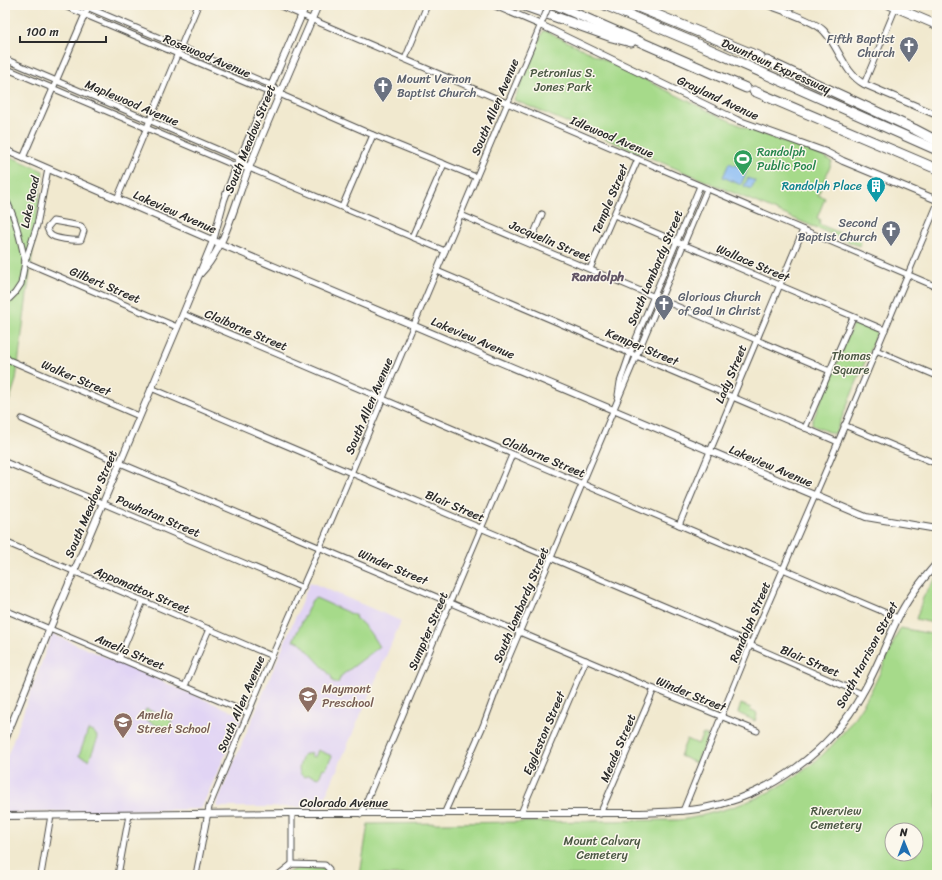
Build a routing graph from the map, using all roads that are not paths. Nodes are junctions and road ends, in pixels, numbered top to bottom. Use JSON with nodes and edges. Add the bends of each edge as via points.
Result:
{"nodes":[{"id":1,"x":62,"y":5,"type":"edge"},
{"id":2,"x":198,"y":5,"type":"edge"},
{"id":3,"x":278,"y":5,"type":"edge"},
{"id":4,"x":306,"y":5,"type":"edge"},
{"id":5,"x":318,"y":5,"type":"edge"},
{"id":6,"x":427,"y":5,"type":"edge"},
{"id":7,"x":494,"y":5,"type":"edge"},
{"id":8,"x":522,"y":5,"type":"edge"},
{"id":9,"x":549,"y":5,"type":"edge"},
{"id":10,"x":556,"y":5,"type":"edge"},
{"id":11,"x":606,"y":5,"type":"edge"},
{"id":12,"x":633,"y":5,"type":"edge"},
{"id":13,"x":768,"y":5,"type":"edge"},
{"id":14,"x":86,"y":6,"type":"edge"},
{"id":15,"x":893,"y":6,"type":"edge"},
{"id":16,"x":784,"y":8,"type":"edge"},
{"id":17,"x":84,"y":15,"type":"junction"},
{"id":18,"x":302,"y":15,"type":"junction"},
{"id":19,"x":312,"y":19,"type":"junction"},
{"id":20,"x":541,"y":25,"type":"junction"},
{"id":21,"x":937,"y":25,"type":"edge"},
{"id":22,"x":180,"y":47,"type":"junction"},
{"id":23,"x":654,"y":48,"type":"junction"},
{"id":24,"x":177,"y":55,"type":"junction"},
{"id":25,"x":5,"y":59,"type":"edge"},
{"id":26,"x":404,"y":59,"type":"junction"},
{"id":27,"x":5,"y":68,"type":"edge"},
{"id":28,"x":56,"y":81,"type":"junction"},
{"id":29,"x":864,"y":84,"type":"junction"},
{"id":30,"x":272,"y":85,"type":"junction"},
{"id":31,"x":53,"y":88,"type":"junction"},
{"id":32,"x":268,"y":92,"type":"junction"},
{"id":33,"x":280,"y":94,"type":"junction"},
{"id":34,"x":508,"y":103,"type":"junction"},
{"id":35,"x":937,"y":115,"type":"edge"},
{"id":36,"x":149,"y":121,"type":"junction"},
{"id":37,"x":146,"y":128,"type":"junction"},
{"id":38,"x":914,"y":128,"type":"junction"},
{"id":39,"x":373,"y":135,"type":"junction"},
{"id":40,"x":937,"y":137,"type":"edge"},
{"id":41,"x":937,"y":141,"type":"edge"},
{"id":42,"x":5,"y":150,"type":"edge"},
{"id":43,"x":937,"y":150,"type":"edge"},
{"id":44,"x":23,"y":158,"type":"junction"},
{"id":45,"x":240,"y":159,"type":"junction"},
{"id":46,"x":638,"y":159,"type":"junction"},
{"id":47,"x":444,"y":164,"type":"junction"},
{"id":48,"x":237,"y":167,"type":"junction"},
{"id":49,"x":249,"y":168,"type":"junction"},
{"id":50,"x":48,"y":169,"type":"junction"},
{"id":51,"x":937,"y":169,"type":"edge"},
{"id":52,"x":476,"y":178,"type":"junction"},
{"id":53,"x":700,"y":186,"type":"junction"},
{"id":54,"x":708,"y":189,"type":"junction"},
{"id":55,"x":5,"y":198,"type":"edge"},
{"id":56,"x":117,"y":199,"type":"junction"},
{"id":57,"x":937,"y":200,"type":"edge"},
{"id":58,"x":937,"y":205,"type":"edge"},
{"id":59,"x":342,"y":207,"type":"junction"},
{"id":60,"x":461,"y":214,"type":"junction"},
{"id":61,"x":542,"y":214,"type":"dead end"},
{"id":62,"x":614,"y":215,"type":"junction"},
{"id":63,"x":37,"y":225,"type":"junction"},
{"id":64,"x":47,"y":228,"type":"junction"},
{"id":65,"x":803,"y":230,"type":"junction"},
{"id":66,"x":412,"y":238,"type":"junction"},
{"id":67,"x":213,"y":241,"type":"junction"},
{"id":68,"x":676,"y":241,"type":"junction"},
{"id":69,"x":530,"y":243,"type":"junction"},
{"id":70,"x":221,"y":244,"type":"junction"},
{"id":71,"x":685,"y":244,"type":"junction"},
{"id":72,"x":446,"y":251,"type":"junction"},
{"id":73,"x":25,"y":262,"type":"junction"},
{"id":74,"x":590,"y":269,"type":"junction"},
{"id":75,"x":437,"y":271,"type":"junction"},
{"id":76,"x":908,"y":274,"type":"junction"},
{"id":77,"x":197,"y":277,"type":"junction"},
{"id":78,"x":779,"y":285,"type":"junction"},
{"id":79,"x":937,"y":287,"type":"edge"},
{"id":80,"x":653,"y":296,"type":"junction"},
{"id":81,"x":661,"y":300,"type":"junction"},
{"id":82,"x":5,"y":303,"type":"edge"},
{"id":83,"x":183,"y":314,"type":"junction"},
{"id":84,"x":853,"y":316,"type":"junction"},
{"id":85,"x":414,"y":326,"type":"junction"},
{"id":86,"x":177,"y":327,"type":"junction"},
{"id":87,"x":885,"y":330,"type":"junction"},
{"id":88,"x":756,"y":340,"type":"junction"},
{"id":89,"x":876,"y":350,"type":"junction"},
{"id":90,"x":630,"y":353,"type":"junction"},
{"id":91,"x":5,"y":356,"type":"edge"},
{"id":92,"x":637,"y":356,"type":"junction"},
{"id":93,"x":830,"y":371,"type":"junction"},
{"id":94,"x":937,"y":376,"type":"edge"},
{"id":95,"x":151,"y":388,"type":"junction"},
{"id":96,"x":733,"y":397,"type":"junction"},
{"id":97,"x":383,"y":399,"type":"junction"},
{"id":98,"x":615,"y":407,"type":"junction"},
{"id":99,"x":140,"y":416,"type":"junction"},
{"id":100,"x":22,"y":420,"type":"dead end"},
{"id":101,"x":844,"y":425,"type":"junction"},
{"id":102,"x":805,"y":428,"type":"junction"},
{"id":103,"x":838,"y":442,"type":"junction"},
{"id":104,"x":710,"y":452,"type":"junction"},
{"id":105,"x":512,"y":455,"type":"junction"},
{"id":106,"x":5,"y":462,"type":"edge"},
{"id":107,"x":120,"y":463,"type":"junction"},
{"id":108,"x":937,"y":464,"type":"edge"},
{"id":109,"x":352,"y":473,"type":"junction"},
{"id":110,"x":583,"y":484,"type":"junction"},
{"id":111,"x":814,"y":496,"type":"junction"},
{"id":112,"x":103,"y":503,"type":"junction"},
{"id":113,"x":679,"y":525,"type":"junction"},
{"id":114,"x":482,"y":528,"type":"junction"},
{"id":115,"x":937,"y":529,"type":"edge"},
{"id":116,"x":5,"y":542,"type":"edge"},
{"id":117,"x":320,"y":547,"type":"junction"},
{"id":118,"x":552,"y":558,"type":"junction"},
{"id":119,"x":937,"y":563,"type":"edge"},
{"id":120,"x":784,"y":569,"type":"junction"},
{"id":121,"x":75,"y":572,"type":"junction"},
{"id":122,"x":303,"y":588,"type":"junction"},
{"id":123,"x":143,"y":601,"type":"junction"},
{"id":124,"x":451,"y":603,"type":"junction"},
{"id":125,"x":5,"y":610,"type":"edge"},
{"id":126,"x":898,"y":618,"type":"junction"},
{"id":127,"x":50,"y":629,"type":"junction"},
{"id":128,"x":209,"y":629,"type":"junction"},
{"id":129,"x":520,"y":632,"type":"junction"},
{"id":130,"x":751,"y":644,"type":"junction"},
{"id":131,"x":272,"y":656,"type":"junction"},
{"id":132,"x":119,"y":659,"type":"junction"},
{"id":133,"x":586,"y":660,"type":"junction"},
{"id":134,"x":185,"y":686,"type":"junction"},
{"id":135,"x":654,"y":689,"type":"junction"},
{"id":136,"x":862,"y":694,"type":"junction"},
{"id":137,"x":248,"y":712,"type":"junction"},
{"id":138,"x":721,"y":717,"type":"junction"},
{"id":139,"x":757,"y":731,"type":"dead end"},
{"id":140,"x":5,"y":740,"type":"edge"},
{"id":141,"x":683,"y":811,"type":"junction"},
{"id":142,"x":292,"y":813,"type":"junction"},
{"id":143,"x":521,"y":813,"type":"junction"},
{"id":144,"x":207,"y":814,"type":"junction"},
{"id":145,"x":361,"y":814,"type":"junction"},
{"id":146,"x":444,"y":814,"type":"junction"},
{"id":147,"x":600,"y":814,"type":"junction"},
{"id":148,"x":51,"y":815,"type":"junction"},
{"id":149,"x":129,"y":815,"type":"junction"},
{"id":150,"x":5,"y":816,"type":"edge"},
{"id":151,"x":292,"y":864,"type":"junction"},
{"id":152,"x":41,"y":875,"type":"edge"},
{"id":153,"x":118,"y":875,"type":"edge"},
{"id":154,"x":196,"y":875,"type":"edge"},
{"id":155,"x":278,"y":875,"type":"edge"},
{"id":156,"x":329,"y":875,"type":"edge"}],
"edges":[{"from":1,"to":17,"type":"street","name":"Rosewood Avenue"},
{"from":2,"to":22,"type":"street"},
{"from":3,"to":18,"type":"street","name":"Idlewood Avenue"},
{"from":4,"to":18,"type":"street","name":"South Meadow Street"},
{"from":5,"to":19,"type":"street","name":"South Meadow Street"},
{"from":6,"to":26,"type":"street"},
{"from":7,"to":20,"type":"street","name":"Grayland Avenue"},
{"from":8,"to":23,"type":"highway","via":[[612,37]]},
{"from":9,"to":20,"type":"street","name":"South Allen Avenue","bridge":true},
{"from":10,"to":23,"type":"highway"},
{"from":11,"to":43,"type":"highway","name":"Downtown Expressway"},
{"from":12,"to":38,"type":"highway","via":[[764,59]]},
{"from":13,"to":16,"type":"street"},
{"from":14,"to":17,"type":"street"},
{"from":14,"to":22,"type":"street","name":"Rosewood Avenue"},
{"from":15,"to":21,"type":"main road"},
{"from":15,"to":29,"type":"street"},
{"from":16,"to":29,"type":"street","via":[[823,29],[849,73]]},
{"from":17,"to":24,"type":"street","name":"Rosewood Avenue"},
{"from":17,"to":28,"type":"street"},
{"from":18,"to":19,"type":"street","name":"Idlewood Avenue"},
{"from":18,"to":30,"type":"street","name":"South Meadow Street"},
{"from":19,"to":26,"type":"street","name":"Idlewood Avenue"},
{"from":19,"to":33,"type":"street","name":"South Meadow Street"},
{"from":20,"to":34,"type":"street","name":"South Allen Avenue"},
{"from":20,"to":57,"type":"street","name":"Grayland Avenue","via":[[737,120],[826,152]]},
{"from":22,"to":24,"type":"street"},
{"from":22,"to":30,"type":"street","name":"Rosewood Avenue"},
{"from":23,"to":51,"type":"highway"},
{"from":24,"to":32,"type":"street","name":"Rosewood Avenue"},
{"from":24,"to":36,"type":"street"},
{"from":25,"to":28,"type":"street","name":"Maplewood Avenue"},
{"from":26,"to":34,"type":"street","name":"Idlewood Avenue"},
{"from":27,"to":31,"type":"street","name":"Maplewood Avenue"},
{"from":28,"to":31,"type":"street"},
{"from":28,"to":36,"type":"street","name":"Maplewood Avenue"},
{"from":29,"to":35,"type":"street"},
{"from":30,"to":32,"type":"street","name":"South Meadow Street"},
{"from":30,"to":33,"type":"street","name":"Rosewood Avenue"},
{"from":31,"to":37,"type":"street","name":"Maplewood Avenue"},
{"from":31,"to":44,"type":"street"},
{"from":32,"to":33,"type":"street","name":"Rosewood Avenue"},
{"from":32,"to":45,"type":"street","name":"South Meadow Street"},
{"from":33,"to":39,"type":"street","name":"Rosewood Avenue"},
{"from":33,"to":49,"type":"street","name":"South Meadow Street"},
{"from":34,"to":46,"type":"street","name":"Idlewood Avenue"},
{"from":34,"to":52,"type":"street","name":"South Allen Avenue"},
{"from":36,"to":37,"type":"street"},
{"from":36,"to":45,"type":"street","name":"Maplewood Avenue"},
{"from":37,"to":48,"type":"street","name":"Maplewood Avenue"},
{"from":37,"to":56,"type":"street"},
{"from":38,"to":40,"type":"highway"},
{"from":38,"to":41,"type":"highway"},
{"from":39,"to":47,"type":"street","name":"Rosewood Avenue"},
{"from":39,"to":59,"type":"street"},
{"from":42,"to":44,"type":"street","name":"Lakeview Avenue"},
{"from":44,"to":50,"type":"street","name":"Lakeview Avenue"},
{"from":45,"to":48,"type":"street","name":"South Meadow Street"},
{"from":45,"to":49,"type":"street","name":"Maplewood Avenue"},
{"from":46,"to":53,"type":"street","name":"Idlewood Avenue"},
{"from":46,"to":62,"type":"street","name":"Temple Street"},
{"from":47,"to":52,"type":"street","name":"Rosewood Avenue"},
{"from":47,"to":66,"type":"street"},
{"from":48,"to":49,"type":"street","name":"Maplewood Avenue"},
{"from":48,"to":67,"type":"street","name":"South Meadow Street","via":[[224,200]]},
{"from":49,"to":59,"type":"street","name":"Maplewood Avenue"},
{"from":49,"to":70,"type":"street","name":"South Meadow Street"},
{"from":50,"to":56,"type":"street","name":"Lakeview Avenue"},
{"from":50,"to":63,"type":"street","name":"Lake Road"},
{"from":52,"to":60,"type":"street","name":"South Allen Avenue"},
{"from":53,"to":54,"type":"street","name":"Idlewood Avenue"},
{"from":53,"to":68,"type":"street","name":"South Lombardy Street"},
{"from":54,"to":65,"type":"street","name":"Idlewood Avenue"},
{"from":54,"to":71,"type":"street","name":"South Lombardy Street"},
{"from":55,"to":73,"type":"street","via":[[13,213]]},
{"from":56,"to":67,"type":"street","name":"Lakeview Avenue"},
{"from":58,"to":76,"type":"street","name":"Randolph Street"},
{"from":59,"to":66,"type":"street","name":"Maplewood Avenue"},
{"from":60,"to":69,"type":"street","name":"Jacquelin Street"},
{"from":60,"to":72,"type":"street","name":"South Allen Avenue"},
{"from":61,"to":69,"type":"street"},
{"from":62,"to":68,"type":"street","name":"Wallace Street"},
{"from":62,"to":74,"type":"street","name":"Temple Street"},
{"from":63,"to":64,"type":"street"},
{"from":63,"to":73,"type":"street","name":"Lake Road"},
{"from":64,"to":64,"type":"street","via":[[54,237],[77,241],[81,240],[84,231],[76,224],[54,221]]},
{"from":65,"to":76,"type":"street","name":"Idlewood Avenue"},
{"from":65,"to":78,"type":"street","name":"Lady Street"},
{"from":66,"to":72,"type":"street","name":"Maplewood Avenue"},
{"from":67,"to":70,"type":"street","name":"Lakeview Avenue"},
{"from":67,"to":77,"type":"street","name":"South Meadow Street"},
{"from":68,"to":71,"type":"street","name":"Wallace Street"},
{"from":68,"to":80,"type":"street","name":"South Lombardy Street"},
{"from":69,"to":74,"type":"street","name":"Jacquelin Street"},
{"from":70,"to":77,"type":"street","name":"South Meadow Street","via":[[208,266]]},
{"from":70,"to":85,"type":"street","name":"Lakeview Avenue"},
{"from":71,"to":78,"type":"street","name":"Wallace Street"},
{"from":71,"to":81,"type":"street","name":"South Lombardy Street"},
{"from":72,"to":75,"type":"street","name":"South Allen Avenue"},
{"from":73,"to":82,"type":"street","name":"Lake Road","via":[[20,284]]},
{"from":73,"to":86,"type":"street","name":"Gilbert Street"},
{"from":74,"to":80,"type":"street","name":"Jacquelin Street"},
{"from":75,"to":85,"type":"street","name":"South Allen Avenue"},
{"from":75,"to":90,"type":"street","name":"Kemper Street"},
{"from":76,"to":79,"type":"street","name":"Idlewood Avenue"},
{"from":76,"to":87,"type":"street","name":"Randolph Street"},
{"from":77,"to":83,"type":"street","name":"South Meadow Street"},
{"from":78,"to":84,"type":"street","name":"Wallace Street"},
{"from":78,"to":88,"type":"street","name":"Lady Street"},
{"from":80,"to":81,"type":"street","name":"Jacquelin Street"},
{"from":80,"to":90,"type":"street","name":"South Lombardy Street"},
{"from":81,"to":88,"type":"street","name":"Jacquelin Street"},
{"from":81,"to":92,"type":"street","name":"South Lombardy Street"},
{"from":83,"to":86,"type":"street","name":"South Meadow Street"},
{"from":83,"to":97,"type":"street","name":"Claiborne Street"},
{"from":84,"to":87,"type":"street","name":"Wallace Street"},
{"from":84,"to":93,"type":"street"},
{"from":85,"to":97,"type":"street","name":"South Allen Avenue"},
{"from":85,"to":98,"type":"street","name":"Lakeview Avenue"},
{"from":86,"to":95,"type":"street","name":"South Meadow Street"},
{"from":87,"to":89,"type":"street","name":"Randolph Street"},
{"from":88,"to":93,"type":"street","name":"Jacquelin Street"},
{"from":88,"to":96,"type":"street","name":"Lady Street"},
{"from":89,"to":94,"type":"street"},
{"from":89,"to":101,"type":"street","name":"Randolph Street"},
{"from":90,"to":92,"type":"street","name":"Kemper Street"},
{"from":90,"to":98,"type":"street","name":"South Lombardy Street"},
{"from":91,"to":99,"type":"street","name":"Walker Street","via":[[9,360]]},
{"from":92,"to":96,"type":"street","name":"Kemper Street"},
{"from":92,"to":98,"type":"street","name":"South Lombardy Street"},
{"from":93,"to":102,"type":"street"},
{"from":95,"to":99,"type":"street","name":"South Meadow Street"},
{"from":95,"to":109,"type":"street","name":"Blair Street"},
{"from":96,"to":102,"type":"street","name":"Kemper Street"},
{"from":96,"to":104,"type":"street","name":"Lady Street"},
{"from":97,"to":105,"type":"street","name":"Claiborne Street"},
{"from":97,"to":109,"type":"street","name":"South Allen Avenue"},
{"from":98,"to":104,"type":"street","name":"Lakeview Avenue"},
{"from":98,"to":110,"type":"street","name":"South Lombardy Street"},
{"from":99,"to":107,"type":"street","name":"South Meadow Street"},
{"from":100,"to":107,"type":"street","name":"Winder Street"},
{"from":101,"to":103,"type":"street","name":"Randolph Street"},
{"from":101,"to":108,"type":"street"},
{"from":102,"to":103,"type":"street","name":"Kemper Street"},
{"from":103,"to":111,"type":"street","name":"Randolph Street"},
{"from":104,"to":111,"type":"street","name":"Lakeview Avenue"},
{"from":104,"to":113,"type":"street","name":"Lady Street"},
{"from":105,"to":110,"type":"street","name":"Claiborne Street"},
{"from":105,"to":114,"type":"street","name":"Sumpter Street"},
{"from":106,"to":112,"type":"street","name":"Powhatan Street"},
{"from":107,"to":112,"type":"street","name":"South Meadow Street"},
{"from":107,"to":117,"type":"street","name":"Winder Street"},
{"from":109,"to":114,"type":"street","name":"Blair Street"},
{"from":109,"to":117,"type":"street","name":"South Allen Avenue"},
{"from":110,"to":113,"type":"street","name":"Claiborne Street"},
{"from":110,"to":118,"type":"street","name":"South Lombardy Street"},
{"from":111,"to":115,"type":"street","name":"Lakeview Avenue","via":[[866,517]]},
{"from":111,"to":120,"type":"street","name":"Randolph Street"},
{"from":112,"to":121,"type":"street","name":"South Meadow Street"},
{"from":112,"to":122,"type":"street","name":"Powhatan Street"},
{"from":113,"to":120,"type":"street","name":"Claiborne Street"},
{"from":114,"to":118,"type":"street","name":"Blair Street"},
{"from":114,"to":124,"type":"street","name":"Sumpter Street"},
{"from":116,"to":121,"type":"street","name":"Appomattox Street"},
{"from":117,"to":122,"type":"street","name":"South Allen Avenue"},
{"from":117,"to":124,"type":"street","name":"Winder Street"},
{"from":118,"to":129,"type":"street","name":"South Lombardy Street"},
{"from":118,"to":130,"type":"street","name":"Blair Street"},
{"from":119,"to":126,"type":"street","name":"South Harrison Street"},
{"from":120,"to":126,"type":"street","name":"Claiborne Street"},
{"from":120,"to":130,"type":"street","name":"Randolph Street"},
{"from":121,"to":123,"type":"street","name":"Appomattox Street"},
{"from":121,"to":127,"type":"street","name":"South Meadow Street"},
{"from":122,"to":131,"type":"street","name":"South Allen Avenue"},
{"from":123,"to":128,"type":"street","name":"Appomattox Street"},
{"from":123,"to":132,"type":"street"},
{"from":124,"to":129,"type":"street","name":"Winder Street"},
{"from":124,"to":145,"type":"street","name":"Sumpter Street"},
{"from":125,"to":127,"type":"street","name":"Amelia Street"},
{"from":126,"to":136,"type":"street","name":"South Harrison Street"},
{"from":127,"to":132,"type":"street","name":"Amelia Street"},
{"from":127,"to":140,"type":"street","name":"South Meadow Street"},
{"from":128,"to":131,"type":"street","name":"Appomattox Street"},
{"from":128,"to":134,"type":"street"},
{"from":129,"to":133,"type":"street","name":"Winder Street"},
{"from":129,"to":146,"type":"street","name":"South Lombardy Street","via":[[483,726]]},
{"from":130,"to":136,"type":"street","name":"Blair Street"},
{"from":130,"to":138,"type":"street","name":"Randolph Street"},
{"from":131,"to":137,"type":"street","name":"South Allen Avenue"},
{"from":132,"to":134,"type":"street","name":"Amelia Street"},
{"from":133,"to":135,"type":"street","name":"Winder Street"},
{"from":133,"to":143,"type":"street","name":"Eggleston Street"},
{"from":134,"to":137,"type":"street","name":"Amelia Street"},
{"from":135,"to":138,"type":"street","name":"Winder Street"},
{"from":135,"to":147,"type":"street","name":"Meade Street"},
{"from":136,"to":141,"type":"street","name":"South Harrison Street","via":[[831,737],[789,773],[742,798]]},
{"from":137,"to":144,"type":"street","name":"South Allen Avenue"},
{"from":138,"to":139,"type":"street","name":"Winder Street"},
{"from":138,"to":141,"type":"street","name":"Randolph Street"},
{"from":141,"to":147,"type":"street","name":"Colorado Avenue"},
{"from":142,"to":144,"type":"street","name":"Colorado Avenue"},
{"from":142,"to":145,"type":"street","name":"Colorado Avenue"},
{"from":142,"to":151,"type":"street"},
{"from":143,"to":146,"type":"street","name":"Colorado Avenue"},
{"from":143,"to":147,"type":"street","name":"Colorado Avenue"},
{"from":144,"to":149,"type":"street","name":"Colorado Avenue"},
{"from":144,"to":154,"type":"street","name":"South Allen Avenue"},
{"from":145,"to":146,"type":"street","name":"Colorado Avenue"},
{"from":148,"to":149,"type":"street","name":"Colorado Avenue"},
{"from":148,"to":150,"type":"street","name":"Colorado Avenue"},
{"from":148,"to":152,"type":"street"},
{"from":149,"to":153,"type":"street"},
{"from":151,"to":155,"type":"street"},
{"from":151,"to":156,"type":"street","via":[[325,866],[329,869]]}]}
